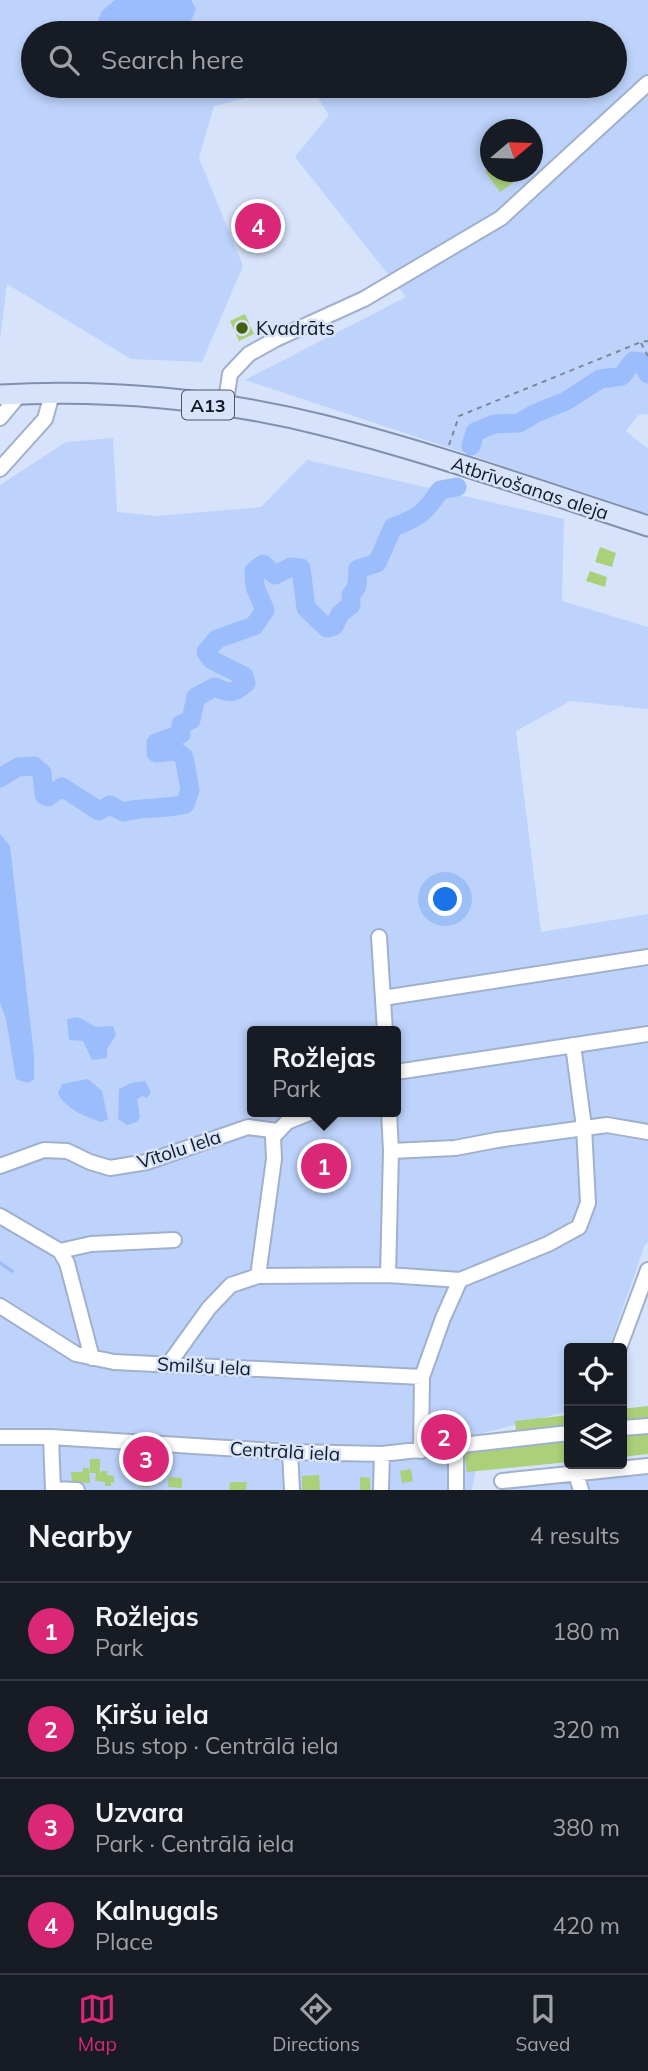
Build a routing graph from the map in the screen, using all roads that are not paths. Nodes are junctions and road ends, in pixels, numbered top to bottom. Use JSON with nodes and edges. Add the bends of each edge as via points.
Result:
{"nodes":[{"id":1,"x":648,"y":83,"type":"edge"},
{"id":2,"x":20,"y":394,"type":"junction"},
{"id":3,"x":52,"y":394,"type":"junction"},
{"id":4,"x":0,"y":396,"type":"edge"},
{"id":5,"x":225,"y":407,"type":"junction"},
{"id":6,"x":0,"y":418,"type":"edge"},
{"id":7,"x":0,"y":469,"type":"edge"},
{"id":8,"x":648,"y":526,"type":"edge"},
{"id":9,"x":379,"y":937,"type":"dead end"},
{"id":10,"x":648,"y":957,"type":"edge"},
{"id":11,"x":383,"y":998,"type":"junction"},
{"id":12,"x":385,"y":1026,"type":"edge"},
{"id":13,"x":648,"y":1034,"type":"edge"},
{"id":14,"x":573,"y":1045,"type":"junction"},
{"id":15,"x":401,"y":1071,"type":"edge"},
{"id":16,"x":300,"y":1117,"type":"edge"},
{"id":17,"x":389,"y":1117,"type":"edge"},
{"id":18,"x":584,"y":1127,"type":"junction"},
{"id":19,"x":278,"y":1131,"type":"junction"},
{"id":20,"x":648,"y":1132,"type":"edge"},
{"id":21,"x":391,"y":1151,"type":"junction"},
{"id":22,"x":0,"y":1166,"type":"edge"},
{"id":23,"x":0,"y":1216,"type":"edge"},
{"id":24,"x":174,"y":1240,"type":"dead end"},
{"id":25,"x":60,"y":1251,"type":"junction"},
{"id":26,"x":648,"y":1270,"type":"edge"},
{"id":27,"x":388,"y":1275,"type":"junction"},
{"id":28,"x":258,"y":1276,"type":"junction"},
{"id":29,"x":460,"y":1280,"type":"junction"},
{"id":30,"x":0,"y":1306,"type":"edge"},
{"id":31,"x":621,"y":1343,"type":"edge"},
{"id":32,"x":92,"y":1358,"type":"junction"},
{"id":33,"x":168,"y":1365,"type":"junction"},
{"id":34,"x":422,"y":1377,"type":"junction"},
{"id":35,"x":648,"y":1426,"type":"edge"},
{"id":36,"x":627,"y":1428,"type":"edge"},
{"id":37,"x":564,"y":1434,"type":"edge"},
{"id":38,"x":0,"y":1437,"type":"edge"},
{"id":39,"x":51,"y":1437,"type":"junction"},
{"id":40,"x":456,"y":1446,"type":"junction"},
{"id":41,"x":421,"y":1451,"type":"junction"},
{"id":42,"x":290,"y":1452,"type":"junction"},
{"id":43,"x":382,"y":1454,"type":"junction"},
{"id":44,"x":648,"y":1466,"type":"edge"},
{"id":45,"x":576,"y":1474,"type":"junction"},
{"id":46,"x":502,"y":1481,"type":"dead end"},
{"id":47,"x":53,"y":1489,"type":"edge"},
{"id":48,"x":77,"y":1490,"type":"edge"},
{"id":49,"x":292,"y":1490,"type":"edge"},
{"id":50,"x":381,"y":1490,"type":"edge"},
{"id":51,"x":456,"y":1490,"type":"edge"},
{"id":52,"x":581,"y":1490,"type":"edge"}],
"edges":[{"from":1,"to":5,"type":"street","via":[[501,218],[364,299],[249,354],[230,374]]},
{"from":2,"to":3,"type":"main road","number":"A13"},
{"from":2,"to":4,"type":"main road","number":"A13"},
{"from":2,"to":6,"type":"street"},
{"from":3,"to":5,"type":"main road","number":"A13","via":[[143,397]]},
{"from":3,"to":7,"type":"street","via":[[45,419]]},
{"from":5,"to":8,"type":"main road","name":"Atbrīvošanas aleja","number":"A13","via":[[322,425],[411,450]]},
{"from":9,"to":11,"type":"street"},
{"from":10,"to":11,"type":"street"},
{"from":11,"to":12,"type":"street"},
{"from":13,"to":14,"type":"street"},
{"from":14,"to":15,"type":"street"},
{"from":14,"to":18,"type":"street"},
{"from":16,"to":19,"type":"street"},
{"from":17,"to":21,"type":"street"},
{"from":18,"to":20,"type":"street","via":[[607,1125]]},
{"from":18,"to":21,"type":"street","via":[[455,1147]]},
{"from":18,"to":29,"type":"street","via":[[588,1203],[579,1227]]},
{"from":19,"to":22,"type":"street","name":"Vītolu Iela","via":[[248,1127],[147,1162],[110,1168],[67,1151],[44,1150]]},
{"from":19,"to":28,"type":"street","via":[[273,1138]]},
{"from":21,"to":27,"type":"street"},
{"from":23,"to":25,"type":"street"},
{"from":24,"to":25,"type":"street","via":[[91,1244]]},
{"from":25,"to":32,"type":"street"},
{"from":26,"to":31,"type":"street"},
{"from":27,"to":28,"type":"street"},
{"from":27,"to":29,"type":"street"},
{"from":28,"to":33,"type":"street","via":[[231,1285]]},
{"from":29,"to":34,"type":"street"},
{"from":30,"to":32,"type":"street","name":"Smilšu Iela","via":[[76,1354]]},
{"from":32,"to":33,"type":"street","name":"Smilšu Iela"},
{"from":33,"to":34,"type":"street","name":"Smilšu Iela"},
{"from":34,"to":41,"type":"street"},
{"from":35,"to":36,"type":"street"},
{"from":37,"to":40,"type":"street","name":"Centrālā iela"},
{"from":38,"to":39,"type":"street","name":"Centrālā iela"},
{"from":39,"to":42,"type":"street","name":"Centrālā iela"},
{"from":39,"to":47,"type":"street"},
{"from":40,"to":41,"type":"street","name":"Centrālā iela"},
{"from":40,"to":51,"type":"street"},
{"from":41,"to":43,"type":"street","name":"Centrālā iela"},
{"from":42,"to":43,"type":"street","name":"Centrālā iela"},
{"from":42,"to":49,"type":"street"},
{"from":43,"to":50,"type":"street"},
{"from":44,"to":45,"type":"street"},
{"from":45,"to":46,"type":"street"},
{"from":45,"to":52,"type":"street"},
{"from":47,"to":48,"type":"street"}]}
